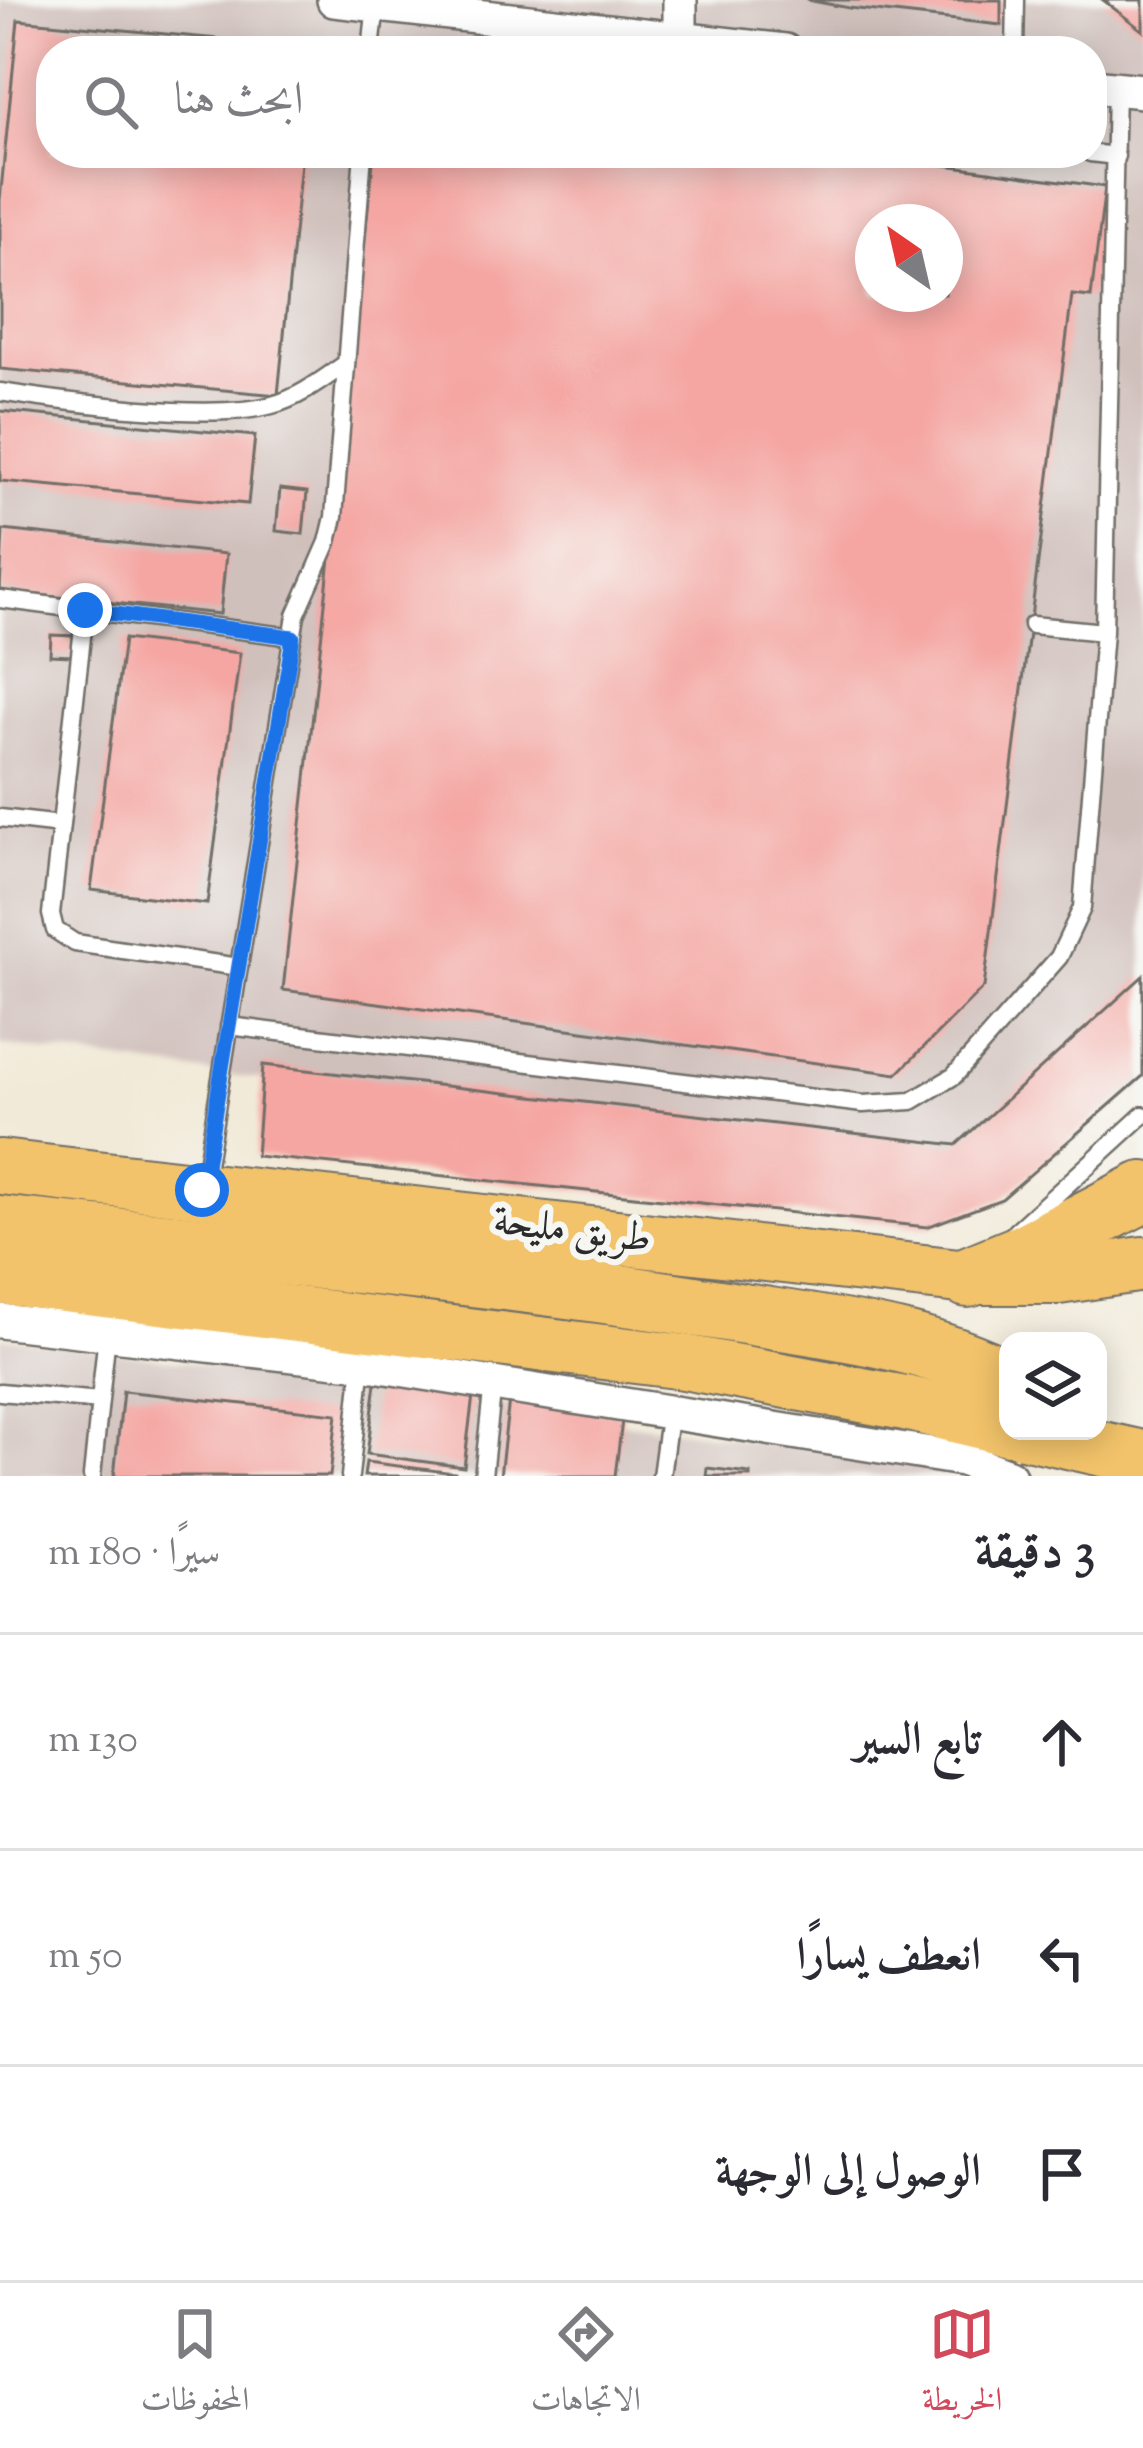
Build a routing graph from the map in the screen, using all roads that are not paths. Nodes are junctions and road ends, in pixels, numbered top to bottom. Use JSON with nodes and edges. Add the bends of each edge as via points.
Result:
{"nodes":[{"id":1,"x":334,"y":0,"type":"edge"},
{"id":2,"x":680,"y":0,"type":"edge"},
{"id":3,"x":1016,"y":0,"type":"edge"},
{"id":4,"x":389,"y":4,"type":"edge"},
{"id":5,"x":377,"y":36,"type":"edge"},
{"id":6,"x":655,"y":36,"type":"edge"},
{"id":7,"x":680,"y":36,"type":"edge"},
{"id":8,"x":1016,"y":36,"type":"edge"},
{"id":9,"x":1117,"y":89,"type":"edge"},
{"id":10,"x":1107,"y":155,"type":"edge"},
{"id":11,"x":1116,"y":156,"type":"junction"},
{"id":12,"x":362,"y":168,"type":"edge"},
{"id":13,"x":345,"y":364,"type":"junction"},
{"id":14,"x":0,"y":392,"type":"edge"},
{"id":15,"x":0,"y":599,"type":"edge"},
{"id":16,"x":85,"y":610,"type":"junction"},
{"id":17,"x":1033,"y":625,"type":"dead end"},
{"id":18,"x":1104,"y":632,"type":"junction"},
{"id":19,"x":293,"y":637,"type":"junction"},
{"id":20,"x":0,"y":818,"type":"edge"},
{"id":21,"x":61,"y":825,"type":"junction"},
{"id":22,"x":239,"y":968,"type":"junction"},
{"id":23,"x":229,"y":1026,"type":"junction"},
{"id":24,"x":1143,"y":1115,"type":"edge"},
{"id":25,"x":0,"y":1167,"type":"edge"},
{"id":26,"x":202,"y":1190,"type":"junction"},
{"id":27,"x":1143,"y":1192,"type":"edge"},
{"id":28,"x":0,"y":1226,"type":"edge"},
{"id":29,"x":1143,"y":1231,"type":"edge"},
{"id":30,"x":1143,"y":1264,"type":"edge"},
{"id":31,"x":0,"y":1276,"type":"edge"},
{"id":32,"x":968,"y":1277,"type":"junction"},
{"id":33,"x":1058,"y":1277,"type":"junction"},
{"id":34,"x":0,"y":1322,"type":"edge"},
{"id":35,"x":107,"y":1334,"type":"junction"},
{"id":36,"x":362,"y":1363,"type":"junction"},
{"id":37,"x":999,"y":1377,"type":"edge"},
{"id":38,"x":493,"y":1382,"type":"junction"},
{"id":39,"x":0,"y":1392,"type":"edge"},
{"id":40,"x":100,"y":1402,"type":"junction"},
{"id":41,"x":670,"y":1410,"type":"junction"},
{"id":42,"x":999,"y":1426,"type":"edge"},
{"id":43,"x":1062,"y":1440,"type":"edge"},
{"id":44,"x":1078,"y":1440,"type":"edge"},
{"id":45,"x":1143,"y":1459,"type":"edge"},
{"id":46,"x":92,"y":1476,"type":"edge"},
{"id":47,"x":350,"y":1476,"type":"edge"},
{"id":48,"x":483,"y":1476,"type":"edge"},
{"id":49,"x":661,"y":1476,"type":"edge"},
{"id":50,"x":1009,"y":1476,"type":"edge"},
{"id":51,"x":1104,"y":1476,"type":"edge"}],
"edges":[{"from":1,"to":4,"type":"street"},
{"from":2,"to":7,"type":"street"},
{"from":3,"to":8,"type":"lane"},
{"from":4,"to":5,"type":"lane"},
{"from":4,"to":6,"type":"street"},
{"from":9,"to":11,"type":"lane"},
{"from":10,"to":11,"type":"lane"},
{"from":11,"to":18,"type":"lane"},
{"from":12,"to":13,"type":"lane"},
{"from":13,"to":14,"type":"lane","via":[[296,396],[238,410]]},
{"from":13,"to":19,"type":"lane","via":[[334,517]]},
{"from":15,"to":16,"type":"lane"},
{"from":16,"to":19,"type":"lane"},
{"from":16,"to":21,"type":"lane"},
{"from":17,"to":18,"type":"lane"},
{"from":18,"to":23,"type":"lane","via":[[1077,926],[1059,957],[935,1090],[888,1106],[863,1104]]},
{"from":19,"to":22,"type":"lane"},
{"from":20,"to":21,"type":"lane"},
{"from":21,"to":22,"type":"lane","via":[[52,914],[60,937]]},
{"from":22,"to":23,"type":"lane"},
{"from":23,"to":26,"type":"lane"},
{"from":24,"to":32,"type":"lane"},
{"from":25,"to":26,"type":"main road","name":"طريق مليحة"},
{"from":26,"to":32,"type":"main road","name":"طريق مليحة"},
{"from":27,"to":32,"type":"highway"},
{"from":28,"to":37,"type":"highway","via":[[600,1291],[905,1342]]},
{"from":29,"to":33,"type":"highway"},
{"from":30,"to":33,"type":"main road","name":"طريق مليحة"},
{"from":31,"to":42,"type":"main road","via":[[684,1361]]},
{"from":32,"to":33,"type":"main road","name":"طريق مليحة"},
{"from":34,"to":35,"type":"street"},
{"from":35,"to":36,"type":"street"},
{"from":35,"to":40,"type":"lane"},
{"from":36,"to":38,"type":"street"},
{"from":36,"to":47,"type":"lane"},
{"from":38,"to":41,"type":"street"},
{"from":38,"to":48,"type":"lane"},
{"from":39,"to":40,"type":"lane"},
{"from":40,"to":46,"type":"lane"},
{"from":41,"to":49,"type":"lane"},
{"from":41,"to":50,"type":"street","via":[[962,1459]]},
{"from":43,"to":45,"type":"main road","bridge":true},
{"from":44,"to":51,"type":"highway"}]}
